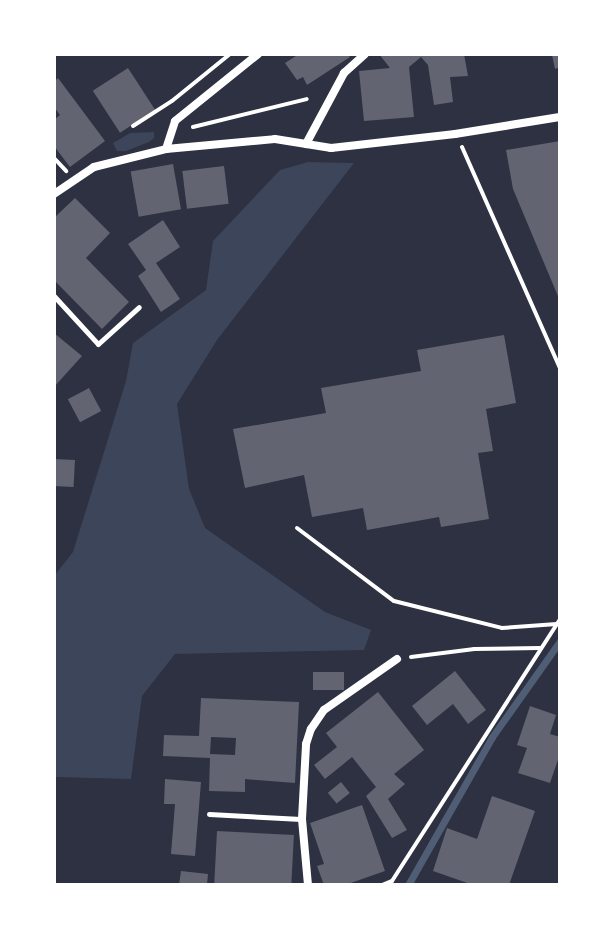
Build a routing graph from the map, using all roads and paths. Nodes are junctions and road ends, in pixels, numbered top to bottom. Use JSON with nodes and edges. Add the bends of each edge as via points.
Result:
{"nodes":[{"id":1,"x":230,"y":54,"type":"edge"},
{"id":2,"x":258,"y":54,"type":"edge"},
{"id":3,"x":365,"y":54,"type":"edge"},
{"id":4,"x":307,"y":99,"type":"dead end"},
{"id":5,"x":155,"y":104,"type":"dead end"},
{"id":6,"x":159,"y":110,"type":"junction"},
{"id":7,"x":560,"y":117,"type":"edge"},
{"id":8,"x":133,"y":126,"type":"dead end"},
{"id":9,"x":187,"y":128,"type":"dead end"},
{"id":10,"x":455,"y":134,"type":"junction"},
{"id":11,"x":306,"y":144,"type":"junction"},
{"id":12,"x":166,"y":149,"type":"junction"},
{"id":13,"x":54,"y":158,"type":"edge"},
{"id":14,"x":66,"y":171,"type":"dead end"},
{"id":15,"x":54,"y":194,"type":"edge"},
{"id":16,"x":54,"y":296,"type":"edge"},
{"id":17,"x":139,"y":307,"type":"dead end"},
{"id":18,"x":560,"y":368,"type":"edge"},
{"id":19,"x":297,"y":528,"type":"dead end"},
{"id":20,"x":558,"y":621,"type":"edge"},
{"id":21,"x":540,"y":648,"type":"junction"},
{"id":22,"x":397,"y":659,"type":"joint"},
{"id":23,"x":209,"y":814,"type":"dead end"},
{"id":24,"x":302,"y":819,"type":"junction"},
{"id":25,"x":308,"y":885,"type":"edge"},
{"id":26,"x":382,"y":885,"type":"edge"}],
"edges":[{"from":1,"to":6,"type":"path"},
{"from":2,"to":12,"type":"street","via":[[175,121]]},
{"from":3,"to":11,"type":"street","via":[[344,73]]},
{"from":4,"to":9,"type":"path"},
{"from":5,"to":6,"type":"path"},
{"from":6,"to":8,"type":"path"},
{"from":7,"to":10,"type":"street"},
{"from":10,"to":11,"type":"street","via":[[331,148]]},
{"from":10,"to":18,"type":"path"},
{"from":11,"to":12,"type":"street","via":[[275,139]]},
{"from":12,"to":15,"type":"street","via":[[94,167]]},
{"from":13,"to":14,"type":"path"},
{"from":16,"to":17,"type":"lane","via":[[98,344]]},
{"from":19,"to":20,"type":"path","via":[[394,601],[502,628]]},
{"from":20,"to":21,"type":"path"},
{"from":21,"to":22,"type":"path","via":[[474,649]]},
{"from":21,"to":26,"type":"path","via":[[392,881]]},
{"from":22,"to":24,"type":"street","via":[[324,710],[311,729]]},
{"from":23,"to":24,"type":"lane"},
{"from":24,"to":25,"type":"street"}]}
